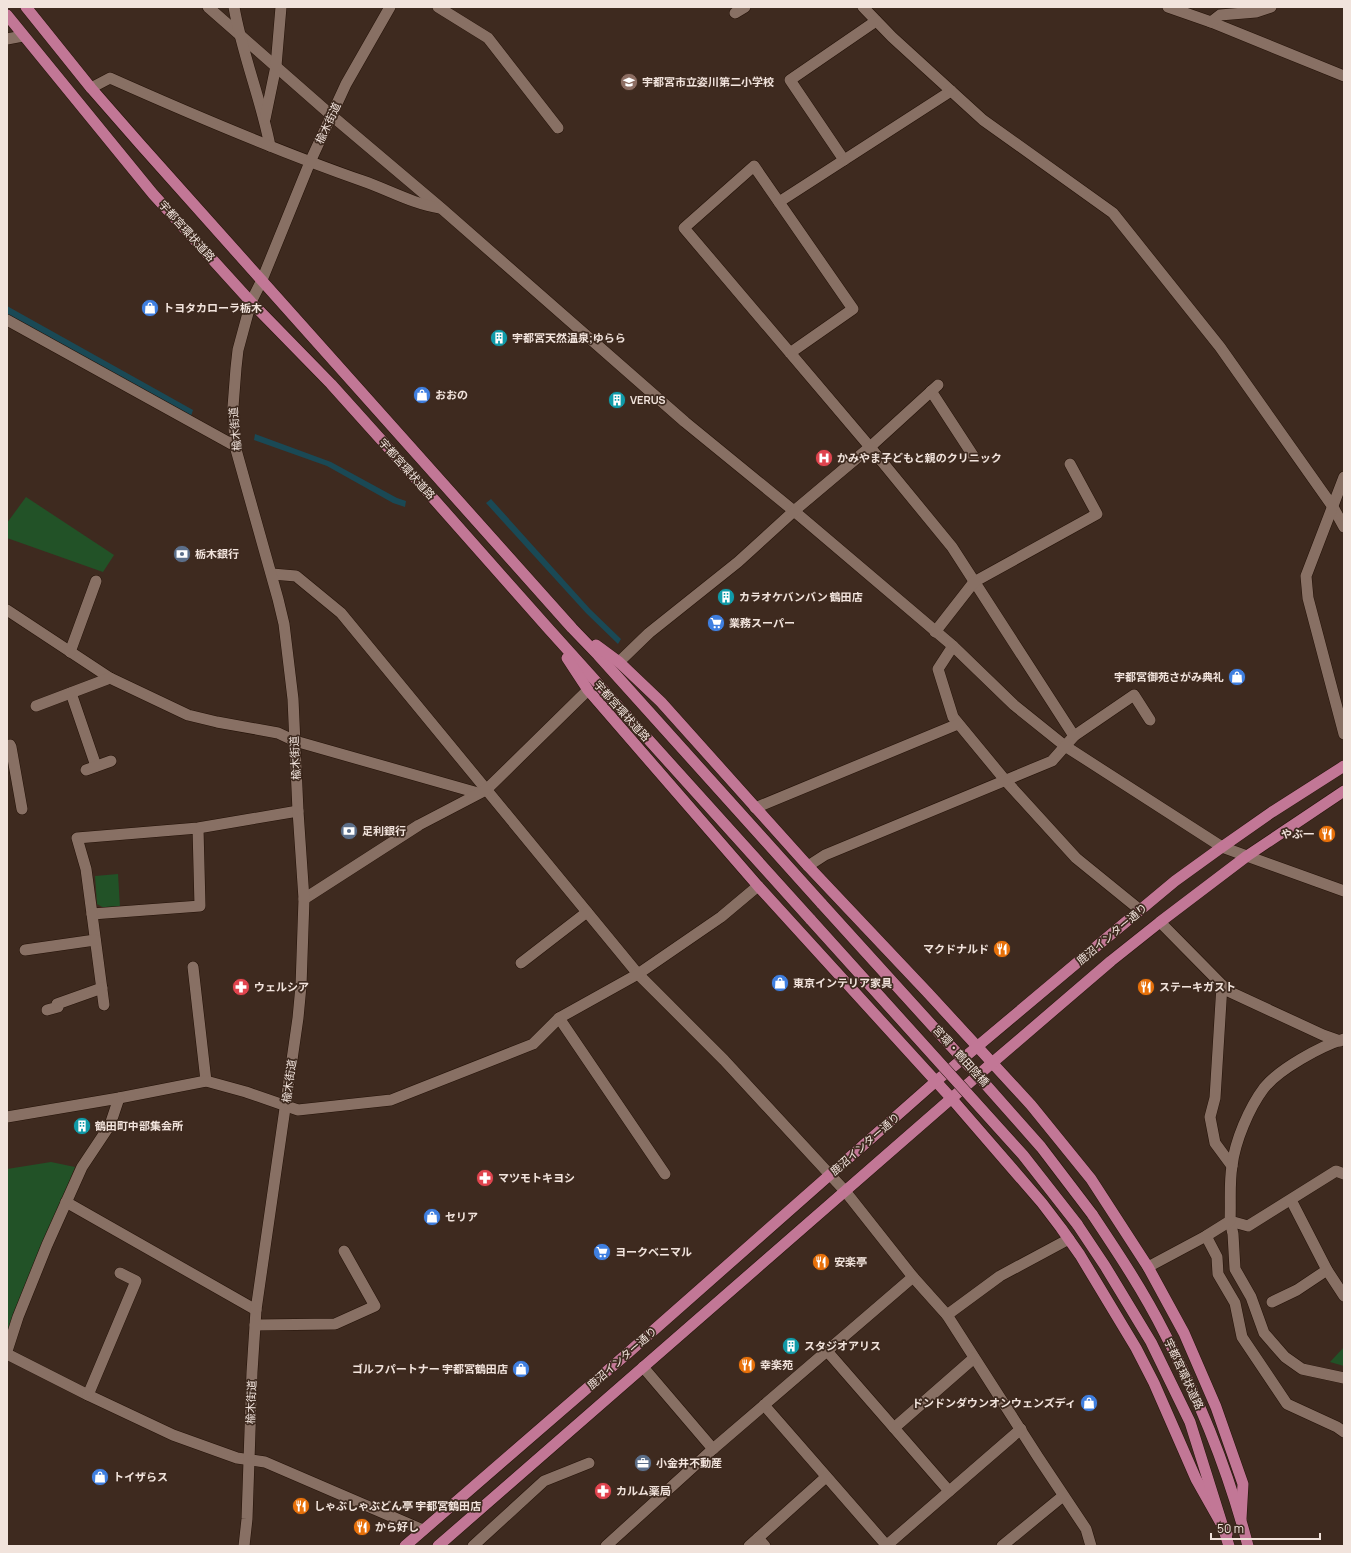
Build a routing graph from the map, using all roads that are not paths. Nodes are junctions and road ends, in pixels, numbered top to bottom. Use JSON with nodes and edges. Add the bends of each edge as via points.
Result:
{"nodes":[{"id":1,"x":26,"y":7,"type":"edge"},
{"id":2,"x":208,"y":7,"type":"edge"},
{"id":3,"x":234,"y":7,"type":"edge"},
{"id":4,"x":281,"y":7,"type":"edge"},
{"id":5,"x":390,"y":7,"type":"edge"},
{"id":6,"x":438,"y":7,"type":"edge"},
{"id":7,"x":745,"y":7,"type":"edge"},
{"id":8,"x":863,"y":7,"type":"edge"},
{"id":9,"x":1168,"y":7,"type":"edge"},
{"id":10,"x":1271,"y":7,"type":"edge"},
{"id":11,"x":735,"y":13,"type":"dead end"},
{"id":12,"x":7,"y":15,"type":"edge"},
{"id":13,"x":876,"y":21,"type":"junction"},
{"id":14,"x":1212,"y":22,"type":"junction"},
{"id":15,"x":239,"y":34,"type":"junction"},
{"id":16,"x":23,"y":36,"type":"junction"},
{"id":17,"x":7,"y":39,"type":"edge"},
{"id":18,"x":276,"y":66,"type":"junction"},
{"id":19,"x":1344,"y":76,"type":"edge"},
{"id":20,"x":91,"y":88,"type":"junction"},
{"id":21,"x":951,"y":91,"type":"junction"},
{"id":22,"x":331,"y":115,"type":"junction"},
{"id":23,"x":265,"y":120,"type":"junction"},
{"id":24,"x":558,"y":128,"type":"dead end"},
{"id":25,"x":270,"y":146,"type":"junction"},
{"id":26,"x":844,"y":160,"type":"junction"},
{"id":27,"x":310,"y":162,"type":"junction"},
{"id":28,"x":779,"y":202,"type":"junction"},
{"id":29,"x":441,"y":208,"type":"junction"},
{"id":30,"x":262,"y":280,"type":"junction"},
{"id":31,"x":251,"y":302,"type":"junction"},
{"id":32,"x":7,"y":320,"type":"edge"},
{"id":33,"x":790,"y":353,"type":"junction"},
{"id":34,"x":234,"y":446,"type":"junction"},
{"id":35,"x":870,"y":447,"type":"junction"},
{"id":36,"x":974,"y":457,"type":"dead end"},
{"id":37,"x":1070,"y":464,"type":"dead end"},
{"id":38,"x":1344,"y":477,"type":"edge"},
{"id":39,"x":1333,"y":507,"type":"junction"},
{"id":40,"x":794,"y":511,"type":"junction"},
{"id":41,"x":1344,"y":527,"type":"edge"},
{"id":42,"x":272,"y":574,"type":"junction"},
{"id":43,"x":96,"y":581,"type":"dead end"},
{"id":44,"x":974,"y":582,"type":"junction"},
{"id":45,"x":7,"y":610,"type":"edge"},
{"id":46,"x":547,"y":627,"type":"junction"},
{"id":47,"x":572,"y":628,"type":"junction"},
{"id":48,"x":935,"y":632,"type":"junction"},
{"id":49,"x":953,"y":646,"type":"junction"},
{"id":50,"x":70,"y":652,"type":"junction"},
{"id":51,"x":620,"y":662,"type":"junction"},
{"id":52,"x":110,"y":678,"type":"junction"},
{"id":53,"x":588,"y":690,"type":"junction"},
{"id":54,"x":70,"y":693,"type":"junction"},
{"id":55,"x":36,"y":706,"type":"dead end"},
{"id":56,"x":1150,"y":720,"type":"dead end"},
{"id":57,"x":958,"y":724,"type":"junction"},
{"id":58,"x":1344,"y":734,"type":"edge"},
{"id":59,"x":1074,"y":736,"type":"junction"},
{"id":60,"x":295,"y":740,"type":"junction"},
{"id":61,"x":7,"y":746,"type":"edge"},
{"id":62,"x":1065,"y":746,"type":"junction"},
{"id":63,"x":112,"y":761,"type":"dead end"},
{"id":64,"x":1344,"y":766,"type":"edge"},
{"id":65,"x":1005,"y":780,"type":"junction"},
{"id":66,"x":482,"y":791,"type":"junction"},
{"id":67,"x":1344,"y":791,"type":"edge"},
{"id":68,"x":755,"y":808,"type":"junction"},
{"id":69,"x":22,"y":809,"type":"dead end"},
{"id":70,"x":298,"y":812,"type":"junction"},
{"id":71,"x":198,"y":828,"type":"junction"},
{"id":72,"x":1222,"y":847,"type":"junction"},
{"id":73,"x":1247,"y":856,"type":"junction"},
{"id":74,"x":808,"y":866,"type":"junction"},
{"id":75,"x":758,"y":886,"type":"junction"},
{"id":76,"x":1344,"y":891,"type":"edge"},
{"id":77,"x":304,"y":898,"type":"junction"},
{"id":78,"x":822,"y":904,"type":"joint"},
{"id":79,"x":1140,"y":910,"type":"junction"},
{"id":80,"x":587,"y":912,"type":"junction"},
{"id":81,"x":92,"y":914,"type":"junction"},
{"id":82,"x":811,"y":920,"type":"joint"},
{"id":83,"x":1160,"y":922,"type":"junction"},
{"id":84,"x":95,"y":940,"type":"junction"},
{"id":85,"x":25,"y":950,"type":"dead end"},
{"id":86,"x":521,"y":963,"type":"dead end"},
{"id":87,"x":193,"y":967,"type":"dead end"},
{"id":88,"x":638,"y":974,"type":"junction"},
{"id":89,"x":1222,"y":985,"type":"junction"},
{"id":90,"x":102,"y":988,"type":"junction"},
{"id":91,"x":104,"y":1005,"type":"dead end"},
{"id":92,"x":47,"y":1010,"type":"dead end"},
{"id":93,"x":560,"y":1018,"type":"junction"},
{"id":94,"x":1342,"y":1040,"type":"edge"},
{"id":95,"x":977,"y":1046,"type":"junction"},
{"id":96,"x":992,"y":1063,"type":"junction"},
{"id":97,"x":206,"y":1081,"type":"junction"},
{"id":98,"x":936,"y":1082,"type":"junction"},
{"id":99,"x":119,"y":1098,"type":"junction"},
{"id":100,"x":952,"y":1099,"type":"junction"},
{"id":101,"x":286,"y":1106,"type":"junction"},
{"id":102,"x":7,"y":1117,"type":"edge"},
{"id":103,"x":1232,"y":1166,"type":"junction"},
{"id":104,"x":665,"y":1174,"type":"dead end"},
{"id":105,"x":1344,"y":1174,"type":"edge"},
{"id":106,"x":829,"y":1175,"type":"junction"},
{"id":107,"x":845,"y":1192,"type":"junction"},
{"id":108,"x":1291,"y":1200,"type":"junction"},
{"id":109,"x":66,"y":1202,"type":"junction"},
{"id":110,"x":1092,"y":1214,"type":"joint"},
{"id":111,"x":1230,"y":1221,"type":"junction"},
{"id":112,"x":1078,"y":1224,"type":"joint"},
{"id":113,"x":1206,"y":1236,"type":"junction"},
{"id":114,"x":1069,"y":1239,"type":"junction"},
{"id":115,"x":344,"y":1251,"type":"dead end"},
{"id":116,"x":1148,"y":1267,"type":"junction"},
{"id":117,"x":1327,"y":1270,"type":"junction"},
{"id":118,"x":120,"y":1273,"type":"dead end"},
{"id":119,"x":913,"y":1277,"type":"junction"},
{"id":120,"x":1344,"y":1296,"type":"edge"},
{"id":121,"x":1272,"y":1302,"type":"dead end"},
{"id":122,"x":256,"y":1310,"type":"junction"},
{"id":123,"x":947,"y":1315,"type":"junction"},
{"id":124,"x":255,"y":1325,"type":"junction"},
{"id":125,"x":7,"y":1350,"type":"edge"},
{"id":126,"x":827,"y":1351,"type":"junction"},
{"id":127,"x":7,"y":1354,"type":"edge"},
{"id":128,"x":974,"y":1358,"type":"junction"},
{"id":129,"x":643,"y":1367,"type":"junction"},
{"id":130,"x":1344,"y":1378,"type":"edge"},
{"id":131,"x":88,"y":1395,"type":"junction"},
{"id":132,"x":764,"y":1405,"type":"junction"},
{"id":133,"x":894,"y":1428,"type":"junction"},
{"id":134,"x":1021,"y":1429,"type":"junction"},
{"id":135,"x":1344,"y":1432,"type":"edge"},
{"id":136,"x":713,"y":1449,"type":"junction"},
{"id":137,"x":248,"y":1459,"type":"junction"},
{"id":138,"x":589,"y":1463,"type":"dead end"},
{"id":139,"x":826,"y":1477,"type":"junction"},
{"id":140,"x":949,"y":1491,"type":"junction"},
{"id":141,"x":1063,"y":1496,"type":"junction"},
{"id":142,"x":1241,"y":1519,"type":"junction"},
{"id":143,"x":423,"y":1530,"type":"junction"},
{"id":144,"x":1226,"y":1534,"type":"junction"},
{"id":145,"x":762,"y":1542,"type":"edge"},
{"id":146,"x":444,"y":1544,"type":"edge"},
{"id":147,"x":244,"y":1546,"type":"edge"},
{"id":148,"x":405,"y":1546,"type":"edge"},
{"id":149,"x":473,"y":1546,"type":"edge"},
{"id":150,"x":606,"y":1546,"type":"edge"},
{"id":151,"x":749,"y":1546,"type":"edge"},
{"id":152,"x":886,"y":1546,"type":"edge"},
{"id":153,"x":1002,"y":1546,"type":"edge"},
{"id":154,"x":1091,"y":1546,"type":"edge"},
{"id":155,"x":1229,"y":1546,"type":"edge"},
{"id":156,"x":1248,"y":1546,"type":"edge"}],
"edges":[{"from":1,"to":20,"type":"main road","name":"宇都宮環状道路"},
{"from":2,"to":15,"type":"street"},
{"from":3,"to":15,"type":"street"},
{"from":4,"to":18,"type":"street"},
{"from":5,"to":22,"type":"street","name":"楡木街道"},
{"from":6,"to":24,"type":"street","via":[[488,38]]},
{"from":7,"to":11,"type":"street"},
{"from":8,"to":13,"type":"street"},
{"from":9,"to":14,"type":"street"},
{"from":10,"to":14,"type":"street","via":[[1256,12],[1220,15]]},
{"from":12,"to":16,"type":"main road","name":"宇都宮環状道路"},
{"from":13,"to":21,"type":"street"},
{"from":13,"to":26,"type":"street","via":[[790,80]]},
{"from":14,"to":19,"type":"street"},
{"from":15,"to":18,"type":"street"},
{"from":15,"to":23,"type":"street"},
{"from":16,"to":17,"type":"street"},
{"from":16,"to":31,"type":"main road","name":"宇都宮環状道路","via":[[154,194]]},
{"from":18,"to":22,"type":"street"},
{"from":18,"to":23,"type":"street"},
{"from":20,"to":25,"type":"street","via":[[110,78]]},
{"from":20,"to":30,"type":"main road","name":"宇都宮環状道路"},
{"from":21,"to":26,"type":"street"},
{"from":21,"to":39,"type":"street","via":[[983,120],[1113,213],[1220,347]]},
{"from":22,"to":27,"type":"street","name":"楡木街道"},
{"from":22,"to":29,"type":"street"},
{"from":23,"to":25,"type":"street"},
{"from":25,"to":27,"type":"street"},
{"from":26,"to":28,"type":"street"},
{"from":27,"to":29,"type":"street","via":[[426,206]]},
{"from":27,"to":30,"type":"street","name":"楡木街道"},
{"from":28,"to":33,"type":"street","via":[[853,309]]},
{"from":28,"to":33,"type":"street","via":[[754,166],[684,228]]},
{"from":29,"to":40,"type":"street","via":[[685,422]]},
{"from":30,"to":31,"type":"street","name":"楡木街道"},
{"from":30,"to":47,"type":"main road","name":"宇都宮環状道路"},
{"from":31,"to":34,"type":"street","name":"楡木街道","via":[[238,350],[233,406]]},
{"from":31,"to":46,"type":"main road","name":"宇都宮環状道路","via":[[331,384]]},
{"from":32,"to":34,"type":"street"},
{"from":33,"to":35,"type":"street"},
{"from":34,"to":42,"type":"street","name":"楡木街道"},
{"from":35,"to":36,"type":"street","via":[[935,388]]},
{"from":35,"to":40,"type":"street"},
{"from":35,"to":44,"type":"street","via":[[952,547]]},
{"from":37,"to":44,"type":"street","via":[[1097,514]]},
{"from":38,"to":39,"type":"street"},
{"from":39,"to":41,"type":"street"},
{"from":39,"to":58,"type":"street","via":[[1306,576],[1308,598]]},
{"from":40,"to":48,"type":"street"},
{"from":40,"to":51,"type":"street","via":[[738,562],[649,633]]},
{"from":42,"to":60,"type":"street","name":"楡木街道","via":[[287,644]]},
{"from":42,"to":66,"type":"street","via":[[296,576],[341,614]]},
{"from":43,"to":50,"type":"street"},
{"from":44,"to":48,"type":"street"},
{"from":44,"to":59,"type":"street"},
{"from":45,"to":50,"type":"street"},
{"from":46,"to":53,"type":"main road"},
{"from":46,"to":82,"type":"main road","name":"宇都宮環状道路"},
{"from":47,"to":51,"type":"main road"},
{"from":47,"to":78,"type":"main road","name":"宇都宮環状道路"},
{"from":48,"to":49,"type":"street"},
{"from":49,"to":57,"type":"street","via":[[938,669],[953,717]]},
{"from":49,"to":62,"type":"street","via":[[1014,705]]},
{"from":50,"to":52,"type":"street"},
{"from":51,"to":68,"type":"main road","via":[[661,702]]},
{"from":52,"to":54,"type":"street"},
{"from":52,"to":60,"type":"street","via":[[188,715],[278,733]]},
{"from":53,"to":66,"type":"street"},
{"from":53,"to":75,"type":"main road"},
{"from":54,"to":55,"type":"street"},
{"from":54,"to":63,"type":"street","via":[[91,768]]},
{"from":56,"to":59,"type":"street","via":[[1134,696]]},
{"from":57,"to":65,"type":"street"},
{"from":57,"to":68,"type":"street"},
{"from":59,"to":62,"type":"street"},
{"from":60,"to":66,"type":"street"},
{"from":60,"to":70,"type":"street","name":"楡木街道"},
{"from":61,"to":69,"type":"street","via":[[11,747]]},
{"from":62,"to":65,"type":"street","via":[[1052,761]]},
{"from":62,"to":72,"type":"street"},
{"from":64,"to":72,"type":"main road","name":"鹿沼インター通り"},
{"from":65,"to":74,"type":"street","via":[[825,855]]},
{"from":65,"to":79,"type":"street","via":[[1076,858]]},
{"from":66,"to":77,"type":"street","via":[[420,825]]},
{"from":66,"to":80,"type":"street"},
{"from":67,"to":73,"type":"main road","name":"鹿沼インター通り"},
{"from":68,"to":74,"type":"main road"},
{"from":70,"to":71,"type":"street"},
{"from":70,"to":77,"type":"street","name":"楡木街道"},
{"from":71,"to":81,"type":"street","via":[[200,906]]},
{"from":71,"to":81,"type":"street","via":[[77,838],[86,869]]},
{"from":72,"to":73,"type":"street"},
{"from":72,"to":79,"type":"main road","name":"鹿沼インター通り"},
{"from":73,"to":76,"type":"street"},
{"from":73,"to":83,"type":"main road","name":"鹿沼インター通り"},
{"from":74,"to":95,"type":"main road"},
{"from":75,"to":88,"type":"street","via":[[721,917]]},
{"from":75,"to":98,"type":"main road"},
{"from":77,"to":101,"type":"street","name":"楡木街道","via":[[301,986]]},
{"from":78,"to":110,"type":"main road","name":"宮環・鶴田陸橋","bridge":true,"via":[[988,1086],[1041,1147]]},
{"from":79,"to":95,"type":"main road","name":"鹿沼インター通り"},
{"from":80,"to":86,"type":"street"},
{"from":80,"to":88,"type":"street"},
{"from":81,"to":84,"type":"street"},
{"from":82,"to":112,"type":"main road","name":"宮環・鶴田陸橋","bridge":true,"via":[[1023,1156]]},
{"from":83,"to":89,"type":"street"},
{"from":83,"to":96,"type":"main road","name":"鹿沼インター通り"},
{"from":84,"to":85,"type":"street"},
{"from":84,"to":90,"type":"street"},
{"from":87,"to":97,"type":"street"},
{"from":88,"to":93,"type":"street"},
{"from":88,"to":106,"type":"street","via":[[724,1060]]},
{"from":89,"to":94,"type":"street","via":[[1228,991],[1323,1035]]},
{"from":89,"to":103,"type":"street","via":[[1215,1098],[1210,1117],[1215,1143]]},
{"from":90,"to":91,"type":"street"},
{"from":90,"to":92,"type":"street"},
{"from":93,"to":101,"type":"street","via":[[533,1044],[391,1100],[298,1110]]},
{"from":93,"to":104,"type":"street"},
{"from":94,"to":103,"type":"street","via":[[1328,1044],[1284,1071],[1265,1087],[1245,1122]]},
{"from":95,"to":96,"type":"main road"},
{"from":95,"to":98,"type":"main road","name":"鹿沼インター通り"},
{"from":96,"to":100,"type":"main road","name":"鹿沼インター通り"},
{"from":96,"to":116,"type":"main road","via":[[1031,1105],[1091,1180]]},
{"from":97,"to":99,"type":"street"},
{"from":97,"to":101,"type":"street"},
{"from":98,"to":100,"type":"main road"},
{"from":98,"to":106,"type":"main road","name":"鹿沼インター通り"},
{"from":99,"to":102,"type":"street"},
{"from":99,"to":109,"type":"street","via":[[110,1125],[82,1167]]},
{"from":100,"to":107,"type":"main road","name":"鹿沼インター通り"},
{"from":100,"to":114,"type":"main road","via":[[1042,1203]]},
{"from":101,"to":122,"type":"street","name":"楡木街道"},
{"from":103,"to":111,"type":"street"},
{"from":105,"to":108,"type":"street","via":[[1336,1172]]},
{"from":106,"to":107,"type":"street"},
{"from":106,"to":143,"type":"main road","name":"鹿沼インター通り"},
{"from":107,"to":119,"type":"street"},
{"from":107,"to":129,"type":"main road","name":"鹿沼インター通り"},
{"from":108,"to":111,"type":"street","via":[[1248,1226]]},
{"from":108,"to":117,"type":"street"},
{"from":109,"to":122,"type":"street"},
{"from":109,"to":125,"type":"street","via":[[28,1291]]},
{"from":110,"to":142,"type":"main road","name":"宇都宮環状道路","via":[[1165,1334],[1202,1412]]},
{"from":111,"to":113,"type":"street"},
{"from":111,"to":130,"type":"street","via":[[1235,1269],[1252,1297],[1264,1333],[1284,1357],[1302,1369]]},
{"from":112,"to":144,"type":"main road","name":"宇都宮環状道路","via":[[1151,1342],[1186,1416]]},
{"from":113,"to":116,"type":"street"},
{"from":113,"to":135,"type":"street","via":[[1217,1257],[1218,1274],[1235,1303],[1242,1337],[1287,1404]]},
{"from":114,"to":123,"type":"street","via":[[1000,1276]]},
{"from":114,"to":144,"type":"main road","via":[[1136,1348],[1196,1479]]},
{"from":115,"to":124,"type":"street","via":[[375,1306],[335,1324]]},
{"from":116,"to":142,"type":"main road","via":[[1184,1332],[1216,1407],[1243,1484]]},
{"from":117,"to":120,"type":"street"},
{"from":117,"to":121,"type":"street","via":[[1297,1290]]},
{"from":118,"to":131,"type":"street","via":[[136,1281]]},
{"from":119,"to":123,"type":"street"},
{"from":119,"to":126,"type":"street"},
{"from":122,"to":124,"type":"street","name":"楡木街道"},
{"from":123,"to":128,"type":"street"},
{"from":124,"to":137,"type":"street","name":"楡木街道"},
{"from":126,"to":132,"type":"street"},
{"from":126,"to":133,"type":"street"},
{"from":127,"to":131,"type":"street"},
{"from":128,"to":133,"type":"street"},
{"from":128,"to":134,"type":"street"},
{"from":129,"to":136,"type":"street"},
{"from":129,"to":146,"type":"main road","name":"鹿沼インター通り"},
{"from":131,"to":137,"type":"street","via":[[178,1437],[237,1458]]},
{"from":132,"to":136,"type":"street"},
{"from":132,"to":139,"type":"street"},
{"from":133,"to":140,"type":"street"},
{"from":134,"to":140,"type":"street"},
{"from":134,"to":141,"type":"street"},
{"from":136,"to":150,"type":"street"},
{"from":137,"to":143,"type":"street","via":[[265,1462]]},
{"from":137,"to":147,"type":"street","name":"楡木街道"},
{"from":138,"to":149,"type":"street","via":[[544,1481]]},
{"from":139,"to":145,"type":"street"},
{"from":139,"to":152,"type":"street"},
{"from":140,"to":152,"type":"street"},
{"from":141,"to":153,"type":"street"},
{"from":141,"to":154,"type":"street","via":[[1086,1529]]},
{"from":142,"to":156,"type":"main road","name":"宇都宮環状道路"},
{"from":143,"to":148,"type":"main road","name":"鹿沼インター通り"},
{"from":144,"to":155,"type":"main road","name":"宇都宮環状道路"},
{"from":145,"to":151,"type":"street"}]}
